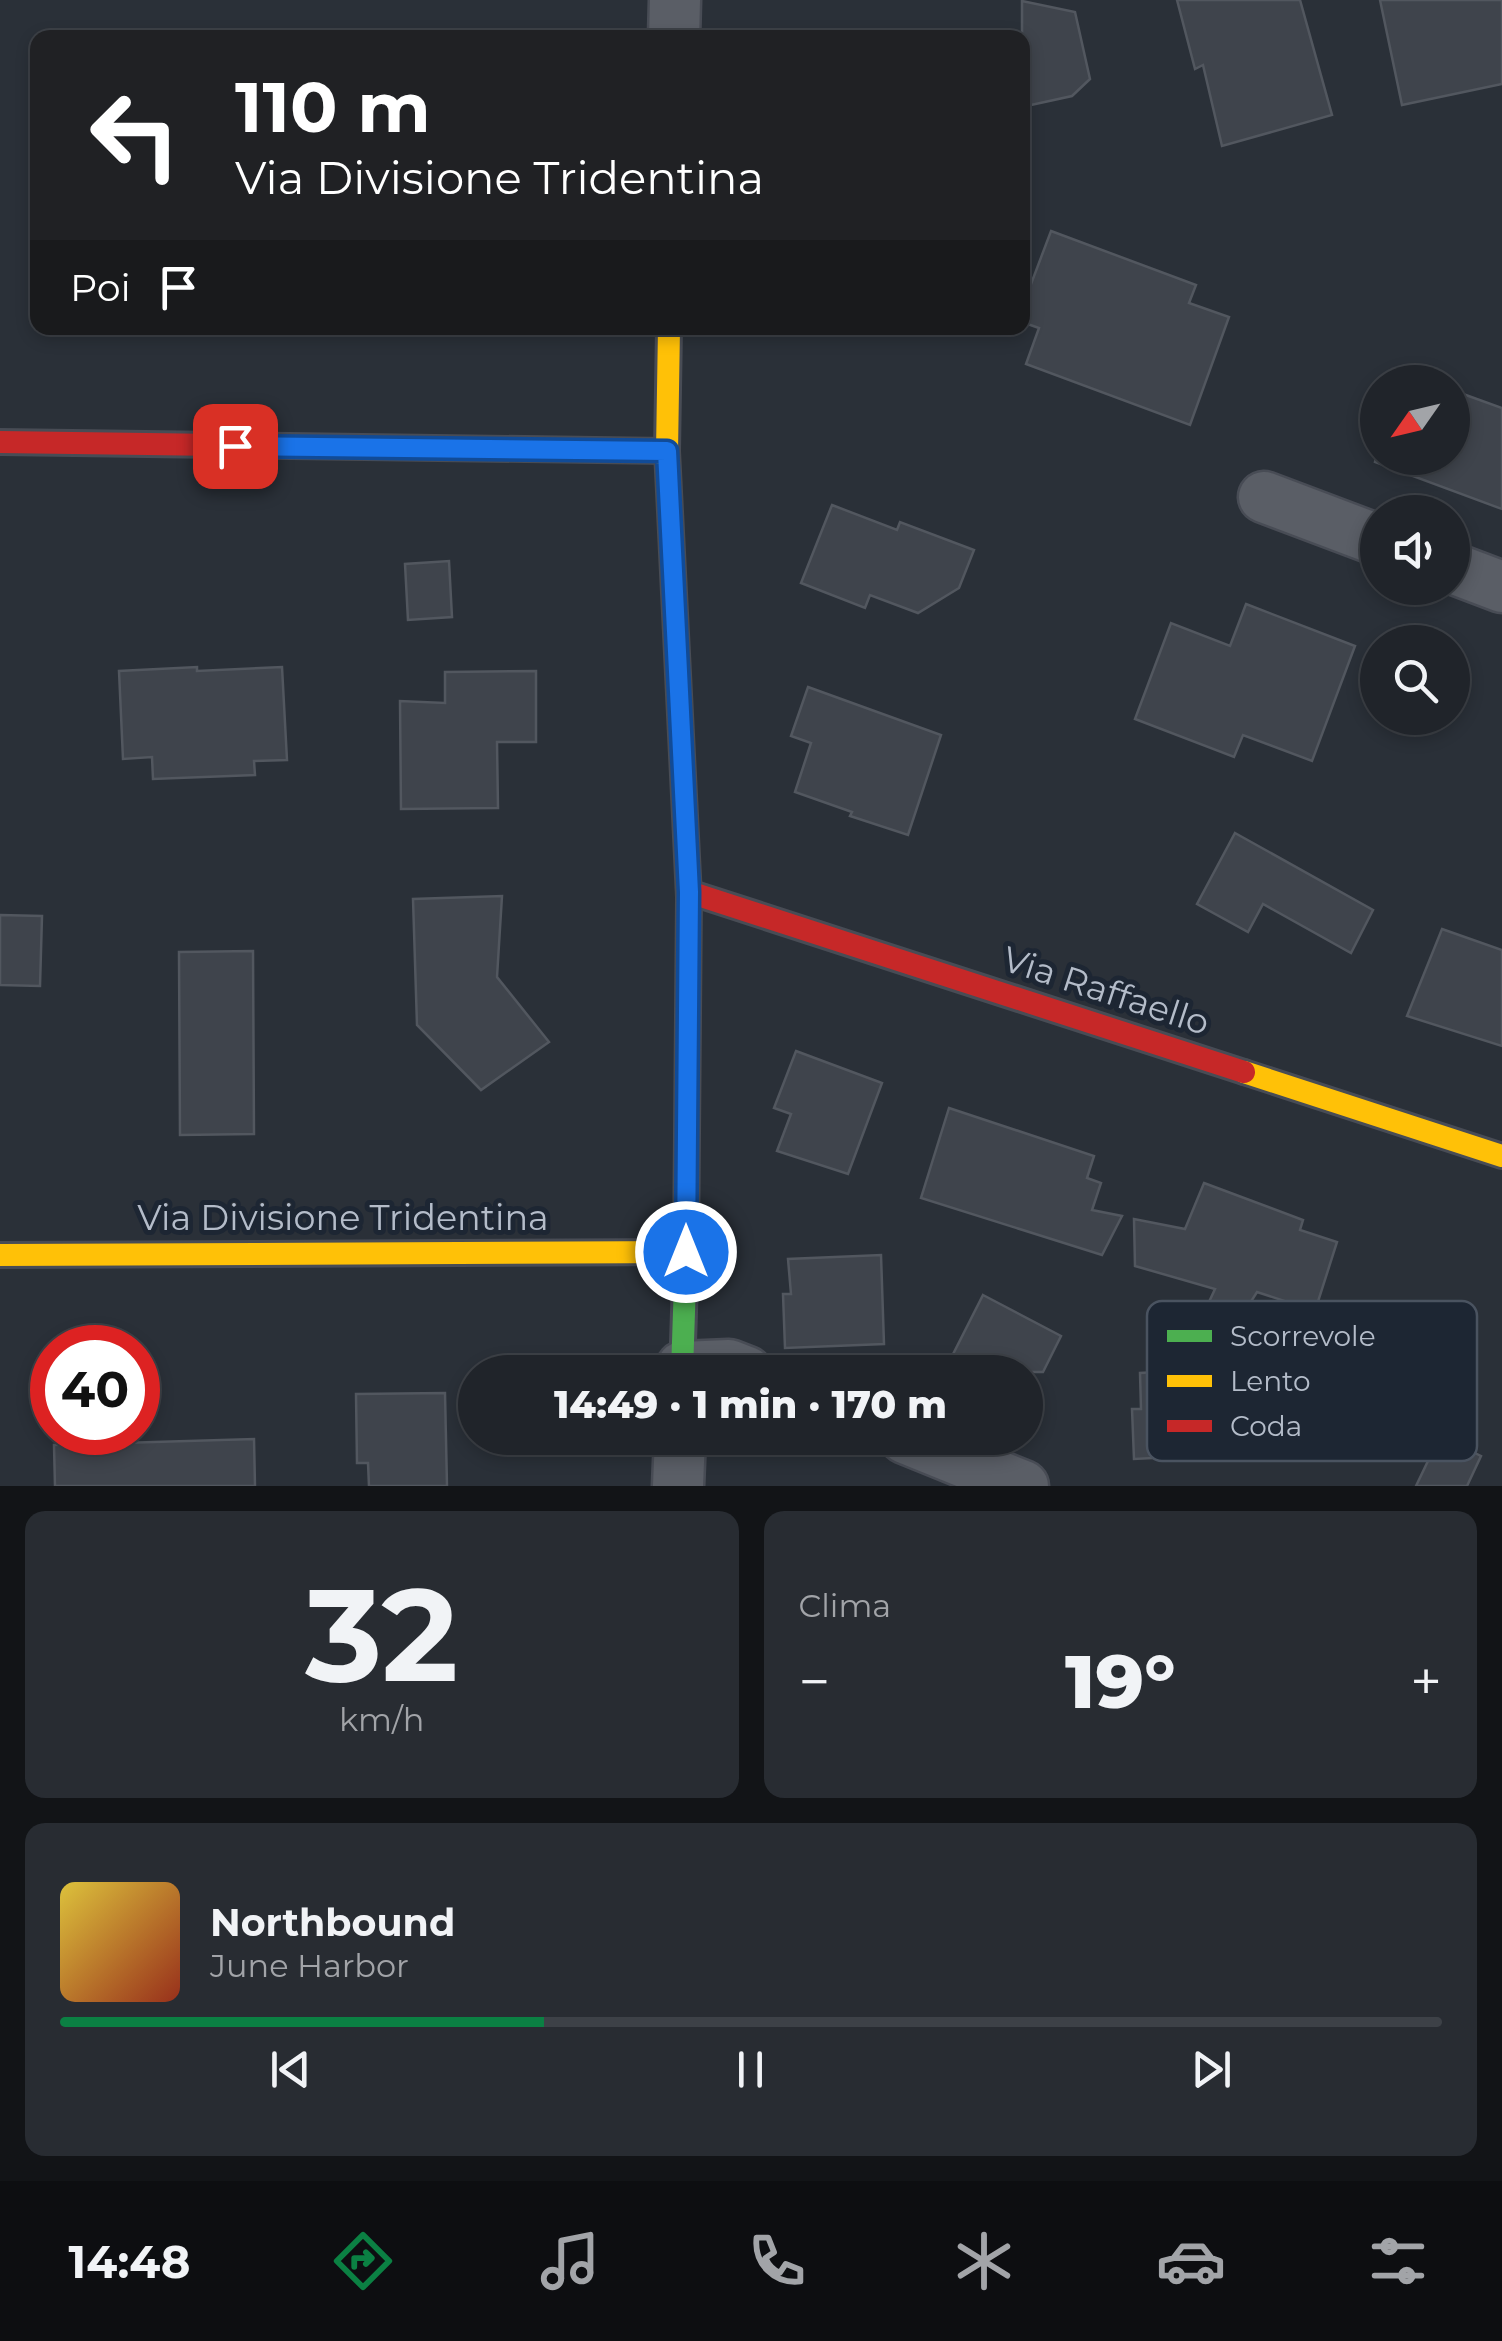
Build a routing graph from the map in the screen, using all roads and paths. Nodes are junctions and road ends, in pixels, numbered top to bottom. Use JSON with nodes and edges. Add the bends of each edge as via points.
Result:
{"nodes":[{"id":1,"x":674,"y":0,"type":"edge"},
{"id":2,"x":674,"y":30,"type":"edge"},
{"id":3,"x":669,"y":335,"type":"edge"},
{"id":4,"x":0,"y":442,"type":"edge"},
{"id":5,"x":667,"y":451,"type":"junction"},
{"id":6,"x":1264,"y":497,"type":"dead end"},
{"id":7,"x":1360,"y":533,"type":"edge"},
{"id":8,"x":1470,"y":575,"type":"edge"},
{"id":9,"x":1502,"y":587,"type":"edge"},
{"id":10,"x":689,"y":892,"type":"junction"},
{"id":11,"x":1502,"y":1156,"type":"edge"},
{"id":12,"x":686,"y":1252,"type":"junction"},
{"id":13,"x":0,"y":1254,"type":"edge"},
{"id":14,"x":683,"y":1355,"type":"edge"},
{"id":15,"x":679,"y":1455,"type":"edge"},
{"id":16,"x":947,"y":1455,"type":"edge"},
{"id":17,"x":678,"y":1486,"type":"edge"},
{"id":18,"x":1024,"y":1486,"type":"edge"}],
"edges":[{"from":1,"to":2,"type":"street"},
{"from":3,"to":5,"type":"street"},
{"from":4,"to":5,"type":"street"},
{"from":5,"to":10,"type":"street"},
{"from":6,"to":7,"type":"street"},
{"from":8,"to":9,"type":"street"},
{"from":10,"to":11,"type":"street","name":"Via Raffaello"},
{"from":10,"to":12,"type":"street"},
{"from":12,"to":13,"type":"street","name":"Via Divisione Tridentina"},
{"from":12,"to":14,"type":"street"},
{"from":15,"to":17,"type":"street"},
{"from":16,"to":18,"type":"street"}]}
